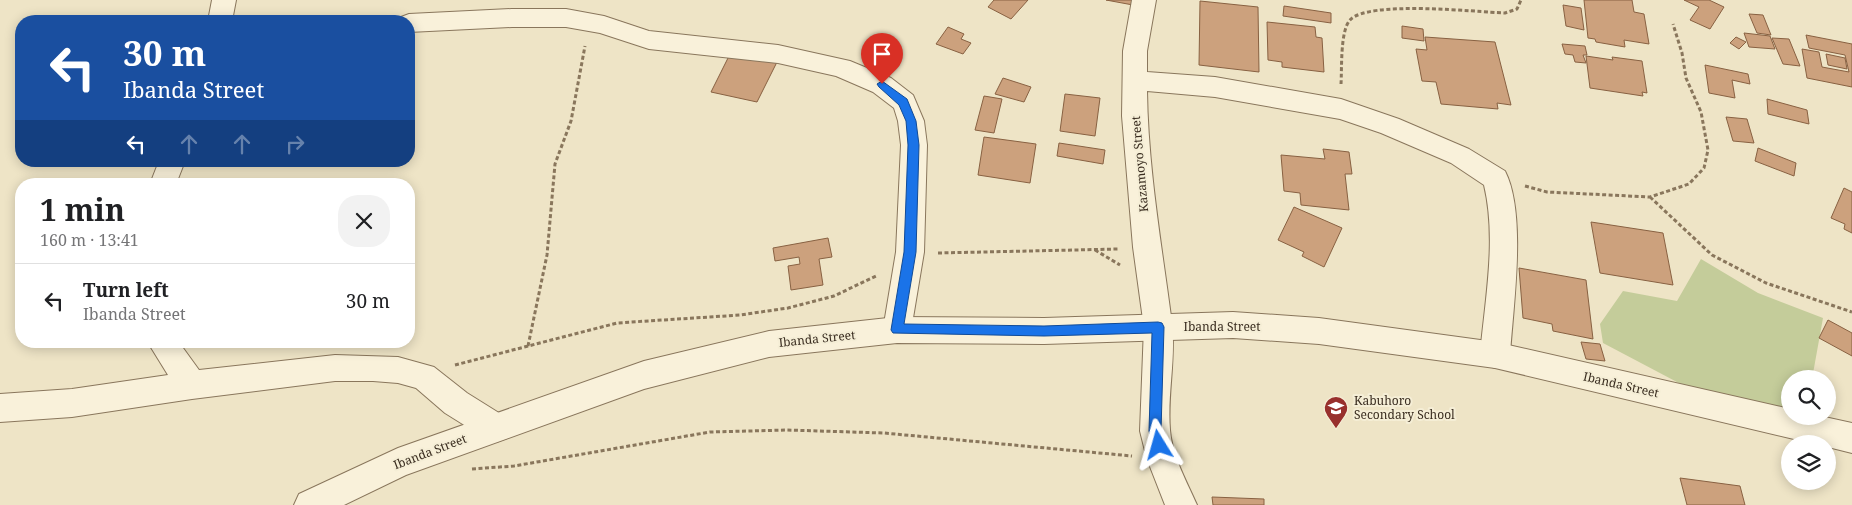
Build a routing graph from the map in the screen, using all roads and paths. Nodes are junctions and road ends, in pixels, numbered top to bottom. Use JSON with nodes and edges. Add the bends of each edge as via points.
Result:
{"nodes":[{"id":1,"x":224,"y":0,"type":"edge"},
{"id":2,"x":1144,"y":0,"type":"edge"},
{"id":3,"x":1521,"y":0,"type":"edge"},
{"id":4,"x":1418,"y":4,"type":"dead end"},
{"id":5,"x":1363,"y":8,"type":"dead end"},
{"id":6,"x":221,"y":15,"type":"edge"},
{"id":7,"x":589,"y":22,"type":"junction"},
{"id":8,"x":415,"y":23,"type":"edge"},
{"id":9,"x":1673,"y":24,"type":"dead end"},
{"id":10,"x":1135,"y":80,"type":"junction"},
{"id":11,"x":1341,"y":110,"type":"junction"},
{"id":12,"x":1496,"y":179,"type":"junction"},
{"id":13,"x":1650,"y":197,"type":"junction"},
{"id":14,"x":1147,"y":248,"type":"junction"},
{"id":15,"x":910,"y":252,"type":"junction"},
{"id":16,"x":1852,"y":312,"type":"edge"},
{"id":17,"x":1158,"y":327,"type":"junction"},
{"id":18,"x":897,"y":330,"type":"junction"},
{"id":19,"x":528,"y":346,"type":"junction"},
{"id":20,"x":166,"y":348,"type":"edge"},
{"id":21,"x":1495,"y":354,"type":"junction"},
{"id":22,"x":415,"y":373,"type":"junction"},
{"id":23,"x":192,"y":385,"type":"junction"},
{"id":24,"x":0,"y":408,"type":"edge"},
{"id":25,"x":496,"y":428,"type":"junction"},
{"id":26,"x":1852,"y":438,"type":"edge"},
{"id":27,"x":1162,"y":459,"type":"junction"},
{"id":28,"x":467,"y":469,"type":"dead end"},
{"id":29,"x":310,"y":505,"type":"edge"},
{"id":30,"x":1181,"y":505,"type":"edge"}],
"edges":[{"from":1,"to":6,"type":"street"},
{"from":2,"to":10,"type":"street","name":"Kazamoyo Street","via":[[1135,51]]},
{"from":3,"to":4,"type":"path","via":[[1517,9],[1504,13]]},
{"from":5,"to":11,"type":"path","via":[[1350,20],[1347,28],[1342,52]]},
{"from":7,"to":8,"type":"street","via":[[566,18],[512,18]]},
{"from":7,"to":15,"type":"street","via":[[649,40],[778,54],[841,68],[870,78],[895,93],[910,115],[914,145]]},
{"from":7,"to":19,"type":"path","via":[[572,121],[555,164],[547,255]]},
{"from":9,"to":13,"type":"path","via":[[1686,78],[1701,112],[1708,150],[1704,168],[1689,184]]},
{"from":10,"to":11,"type":"street","via":[[1215,87]]},
{"from":10,"to":14,"type":"street","name":"Kazamoyo Street","via":[[1135,116]]},
{"from":11,"to":12,"type":"street","via":[[1390,126],[1460,156]]},
{"from":12,"to":13,"type":"path","via":[[1547,192]]},
{"from":12,"to":21,"type":"street","via":[[1503,208]]},
{"from":13,"to":16,"type":"path","via":[[1712,255],[1766,283]]},
{"from":14,"to":15,"type":"path"},
{"from":14,"to":17,"type":"street","name":"Kazamoyo Street"},
{"from":15,"to":18,"type":"street"},
{"from":15,"to":19,"type":"path","via":[[863,284],[796,306],[617,324]]},
{"from":17,"to":18,"type":"street","name":"Ibanda Street","via":[[1044,331]]},
{"from":17,"to":21,"type":"street","name":"Ibanda Street","via":[[1233,325],[1319,331]]},
{"from":17,"to":27,"type":"street","name":"Kazamoyo Street","via":[[1155,431]]},
{"from":18,"to":25,"type":"street","name":"Ibanda Street","via":[[769,344],[644,375]]},
{"from":19,"to":22,"type":"path"},
{"from":20,"to":23,"type":"street"},
{"from":21,"to":26,"type":"street","name":"Ibanda Street"},
{"from":22,"to":23,"type":"street","via":[[335,368]]},
{"from":22,"to":25,"type":"street","via":[[430,380],[456,403]]},
{"from":23,"to":24,"type":"street","via":[[72,403]]},
{"from":25,"to":29,"type":"street","name":"Ibanda Street","via":[[398,463]]},
{"from":27,"to":28,"type":"path","via":[[884,433],[786,430],[710,432],[514,466]]},
{"from":27,"to":30,"type":"street","name":"Kazamoyo Street"}]}
